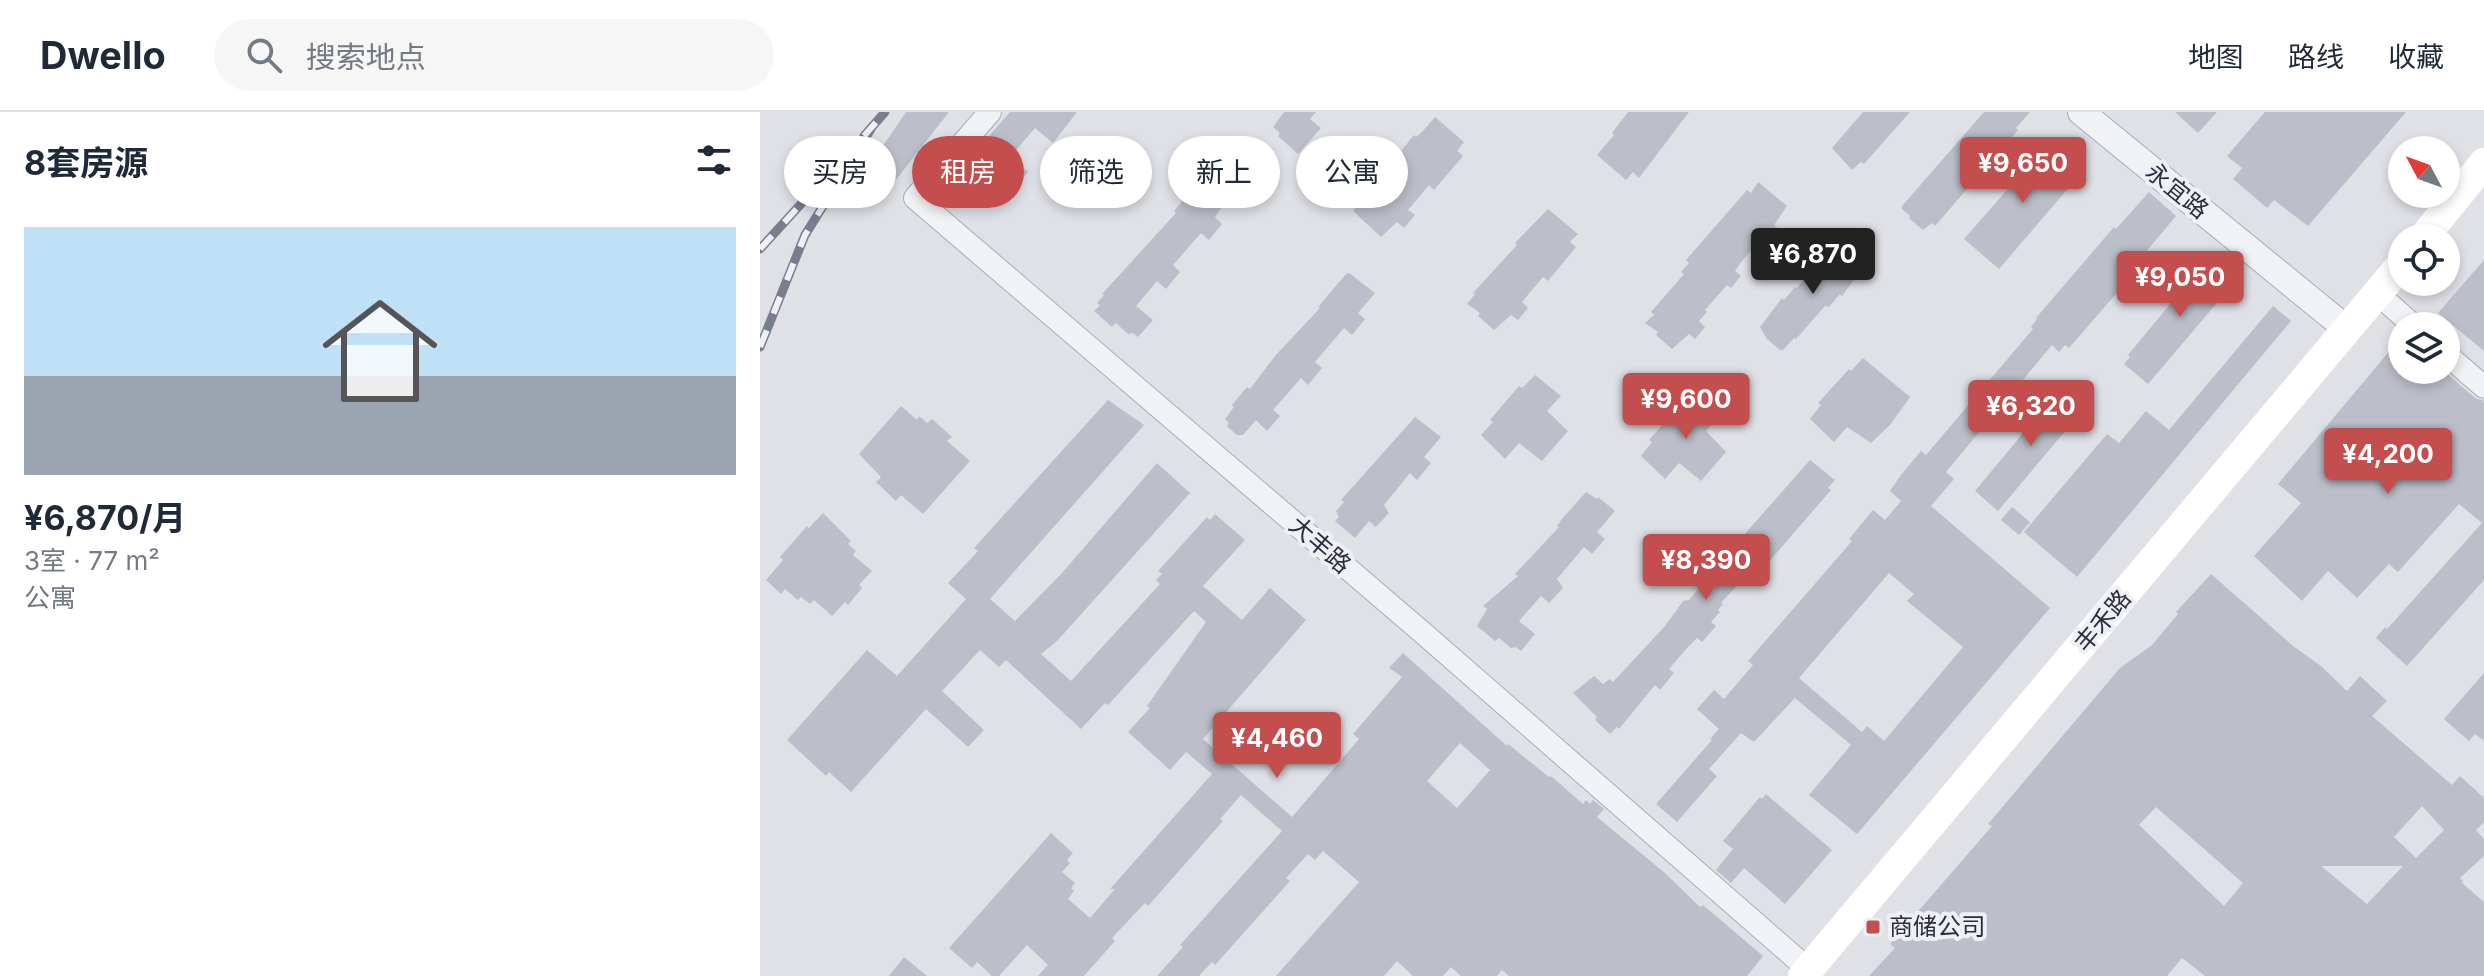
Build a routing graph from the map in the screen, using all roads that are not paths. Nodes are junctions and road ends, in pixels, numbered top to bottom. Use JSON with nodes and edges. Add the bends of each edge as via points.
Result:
{"nodes":[{"id":1,"x":990,"y":112,"type":"edge"},
{"id":2,"x":2081,"y":112,"type":"edge"},
{"id":3,"x":2484,"y":163,"type":"edge"},
{"id":4,"x":2434,"y":224,"type":"edge"},
{"id":5,"x":2388,"y":282,"type":"edge"},
{"id":6,"x":2378,"y":294,"type":"junction"},
{"id":7,"x":2398,"y":312,"type":"edge"},
{"id":8,"x":2348,"y":330,"type":"junction"},
{"id":9,"x":2460,"y":366,"type":"edge"},
{"id":10,"x":2484,"y":387,"type":"edge"},
{"id":11,"x":1806,"y":973,"type":"edge"}],
"edges":[{"from":1,"to":11,"type":"street","name":"大丰路","via":[[915,198],[1423,633]]},
{"from":2,"to":8,"type":"street","name":"永宜路"},
{"from":3,"to":4,"type":"main road"},
{"from":5,"to":6,"type":"main road","name":"丰禾路"},
{"from":6,"to":7,"type":"street"},
{"from":6,"to":8,"type":"main road","name":"丰禾路"},
{"from":8,"to":11,"type":"main road","name":"丰禾路"},
{"from":9,"to":10,"type":"street"}]}
